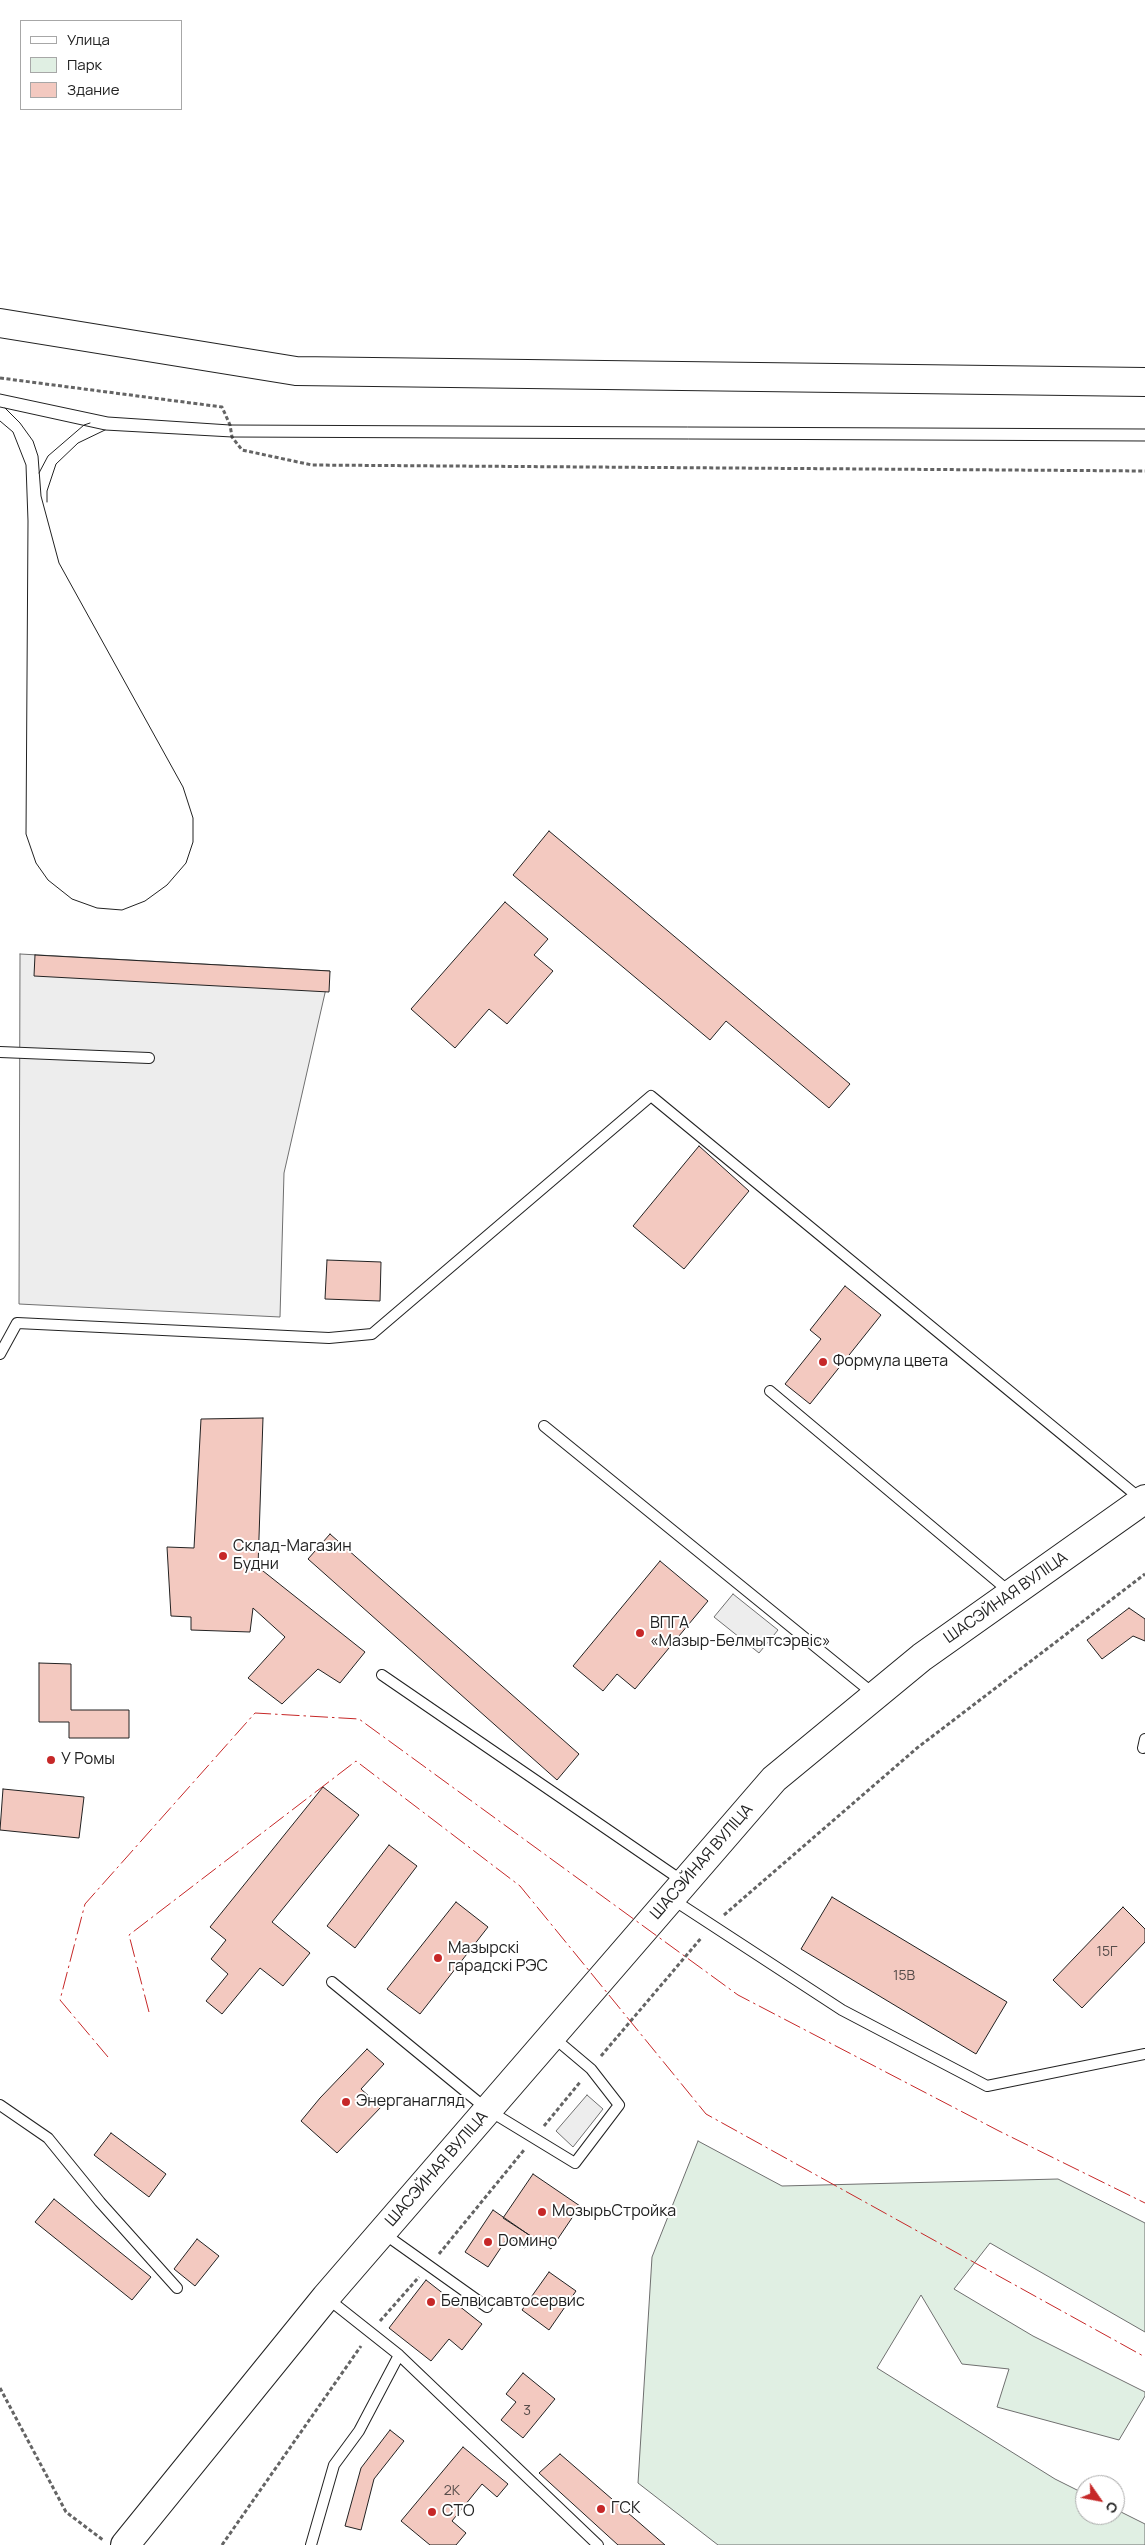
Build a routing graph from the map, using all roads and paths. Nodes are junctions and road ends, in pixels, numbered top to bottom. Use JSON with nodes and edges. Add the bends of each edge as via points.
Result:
{"nodes":[{"id":1,"x":0,"y":323,"type":"edge"},
{"id":2,"x":0,"y":378,"type":"edge"},
{"id":3,"x":1145,"y":382,"type":"edge"},
{"id":4,"x":1145,"y":471,"type":"edge"},
{"id":5,"x":0,"y":1052,"type":"edge"},
{"id":6,"x":149,"y":1058,"type":"dead end"},
{"id":7,"x":0,"y":1354,"type":"edge"},
{"id":8,"x":770,"y":1390,"type":"dead end"},
{"id":9,"x":544,"y":1426,"type":"dead end"},
{"id":10,"x":1144,"y":1500,"type":"edge"},
{"id":11,"x":1145,"y":1574,"type":"edge"},
{"id":12,"x":1012,"y":1594,"type":"junction"},
{"id":13,"x":382,"y":1675,"type":"dead end"},
{"id":14,"x":876,"y":1696,"type":"junction"},
{"id":15,"x":678,"y":1891,"type":"junction"},
{"id":16,"x":712,"y":1925,"type":"junction"},
{"id":17,"x":332,"y":1982,"type":"dead end"},
{"id":18,"x":552,"y":2036,"type":"junction"},
{"id":19,"x":1145,"y":2054,"type":"edge"},
{"id":20,"x":591,"y":2069,"type":"junction"},
{"id":21,"x":0,"y":2105,"type":"edge"},
{"id":22,"x":488,"y":2110,"type":"junction"},
{"id":23,"x":534,"y":2138,"type":"junction"},
{"id":24,"x":382,"y":2233,"type":"junction"},
{"id":25,"x":428,"y":2267,"type":"junction"},
{"id":26,"x":176,"y":2288,"type":"dead end"},
{"id":27,"x":326,"y":2297,"type":"junction"},
{"id":28,"x":487,"y":2307,"type":"dead end"},
{"id":29,"x":370,"y":2332,"type":"junction"},
{"id":30,"x":400,"y":2355,"type":"junction"},
{"id":31,"x":0,"y":2388,"type":"edge"},
{"id":32,"x":110,"y":2545,"type":"edge"},
{"id":33,"x":125,"y":2545,"type":"edge"},
{"id":34,"x":222,"y":2545,"type":"edge"},
{"id":35,"x":311,"y":2545,"type":"edge"},
{"id":36,"x":598,"y":2545,"type":"edge"}],
"edges":[{"from":1,"to":3,"type":"main road","via":[[296,371]]},
{"from":2,"to":4,"type":"path","via":[[222,407],[232,437],[242,450],[312,465]]},
{"from":5,"to":6,"type":"lane"},
{"from":7,"to":10,"type":"lane","via":[[17,1323],[329,1338],[372,1334],[651,1096]]},
{"from":8,"to":12,"type":"lane"},
{"from":9,"to":14,"type":"lane"},
{"from":10,"to":12,"type":"main road","name":"ШАСЭЙНАЯ ВУЛІЦА"},
{"from":11,"to":16,"type":"path","via":[[916,1748]]},
{"from":12,"to":14,"type":"main road","name":"ШАСЭЙНАЯ ВУЛІЦА","via":[[922,1657]]},
{"from":13,"to":15,"type":"lane"},
{"from":14,"to":15,"type":"main road","name":"ШАСЭЙНАЯ ВУЛІЦА","via":[[774,1779]]},
{"from":15,"to":16,"type":"lane"},
{"from":15,"to":18,"type":"main road","name":"ШАСЭЙНАЯ ВУЛІЦА"},
{"from":16,"to":19,"type":"lane","via":[[842,2010],[987,2086]]},
{"from":16,"to":20,"type":"path"},
{"from":17,"to":22,"type":"lane"},
{"from":18,"to":20,"type":"lane"},
{"from":18,"to":22,"type":"main road","name":"ШАСЭЙНАЯ ВУЛІЦА"},
{"from":20,"to":23,"type":"path"},
{"from":20,"to":23,"type":"lane","via":[[619,2105],[575,2163]]},
{"from":21,"to":26,"type":"lane","via":[[48,2138]]},
{"from":22,"to":23,"type":"lane"},
{"from":22,"to":24,"type":"main road","name":"ШАСЭЙНАЯ ВУЛІЦА"},
{"from":23,"to":25,"type":"path"},
{"from":24,"to":25,"type":"lane"},
{"from":24,"to":27,"type":"main road","name":"ШАСЭЙНАЯ ВУЛІЦА"},
{"from":25,"to":28,"type":"lane"},
{"from":25,"to":29,"type":"path"},
{"from":27,"to":29,"type":"lane"},
{"from":27,"to":33,"type":"main road","name":"ШАСЭЙНАЯ ВУЛІЦА"},
{"from":29,"to":30,"type":"lane"},
{"from":29,"to":34,"type":"path"},
{"from":30,"to":35,"type":"lane","via":[[359,2431],[334,2465]]},
{"from":30,"to":36,"type":"lane"},
{"from":31,"to":32,"type":"path","via":[[66,2512]]}]}
